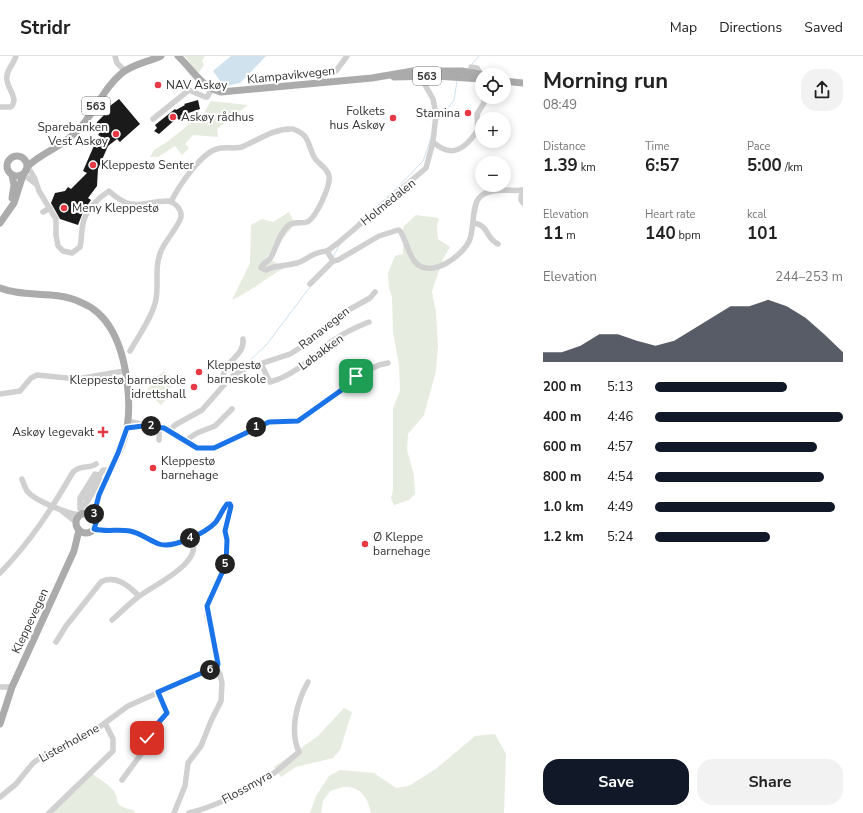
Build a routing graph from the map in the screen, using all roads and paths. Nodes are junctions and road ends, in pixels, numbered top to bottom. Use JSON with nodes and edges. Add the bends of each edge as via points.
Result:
{"nodes":[{"id":1,"x":16,"y":56,"type":"edge"},
{"id":2,"x":116,"y":56,"type":"edge"},
{"id":3,"x":154,"y":56,"type":"edge"},
{"id":4,"x":161,"y":56,"type":"edge"},
{"id":5,"x":178,"y":56,"type":"edge"},
{"id":6,"x":183,"y":56,"type":"edge"},
{"id":7,"x":347,"y":56,"type":"edge"},
{"id":8,"x":147,"y":61,"type":"junction"},
{"id":9,"x":471,"y":67,"type":"dead end"},
{"id":10,"x":477,"y":68,"type":"edge"},
{"id":11,"x":192,"y":70,"type":"junction"},
{"id":12,"x":125,"y":71,"type":"junction"},
{"id":13,"x":475,"y":72,"type":"edge"},
{"id":14,"x":427,"y":75,"type":"junction"},
{"id":15,"x":475,"y":79,"type":"edge"},
{"id":16,"x":320,"y":80,"type":"dead end"},
{"id":17,"x":511,"y":82,"type":"edge"},
{"id":18,"x":523,"y":83,"type":"edge"},
{"id":19,"x":212,"y":90,"type":"junction"},
{"id":20,"x":483,"y":104,"type":"edge"},
{"id":21,"x":0,"y":107,"type":"edge"},
{"id":22,"x":153,"y":119,"type":"dead end"},
{"id":23,"x":433,"y":142,"type":"junction"},
{"id":24,"x":46,"y":152,"type":"junction"},
{"id":25,"x":20,"y":156,"type":"junction"},
{"id":26,"x":8,"y":160,"type":"junction"},
{"id":27,"x":0,"y":164,"type":"edge"},
{"id":28,"x":28,"y":166,"type":"junction"},
{"id":29,"x":0,"y":172,"type":"edge"},
{"id":30,"x":11,"y":174,"type":"junction"},
{"id":31,"x":23,"y":175,"type":"junction"},
{"id":32,"x":36,"y":184,"type":"junction"},
{"id":33,"x":522,"y":190,"type":"edge"},
{"id":34,"x":171,"y":202,"type":"junction"},
{"id":35,"x":523,"y":204,"type":"edge"},
{"id":36,"x":50,"y":208,"type":"junction"},
{"id":37,"x":9,"y":209,"type":"junction"},
{"id":38,"x":43,"y":212,"type":"dead end"},
{"id":39,"x":0,"y":223,"type":"edge"},
{"id":40,"x":474,"y":223,"type":"junction"},
{"id":41,"x":498,"y":244,"type":"dead end"},
{"id":42,"x":326,"y":251,"type":"junction"},
{"id":43,"x":333,"y":261,"type":"junction"},
{"id":44,"x":310,"y":284,"type":"dead end"},
{"id":45,"x":0,"y":288,"type":"edge"},
{"id":46,"x":375,"y":292,"type":"dead end"},
{"id":47,"x":369,"y":322,"type":"dead end"},
{"id":48,"x":243,"y":339,"type":"dead end"},
{"id":49,"x":130,"y":350,"type":"dead end"},
{"id":50,"x":388,"y":363,"type":"dead end"},
{"id":51,"x":261,"y":364,"type":"junction"},
{"id":52,"x":124,"y":371,"type":"junction"},
{"id":53,"x":227,"y":380,"type":"junction"},
{"id":54,"x":0,"y":394,"type":"edge"},
{"id":55,"x":232,"y":409,"type":"dead end"},
{"id":56,"x":128,"y":424,"type":"junction"},
{"id":57,"x":160,"y":428,"type":"junction"},
{"id":58,"x":170,"y":431,"type":"junction"},
{"id":59,"x":159,"y":440,"type":"dead end"},
{"id":60,"x":186,"y":441,"type":"junction"},
{"id":61,"x":96,"y":464,"type":"dead end"},
{"id":62,"x":111,"y":470,"type":"junction"},
{"id":63,"x":98,"y":475,"type":"junction"},
{"id":64,"x":22,"y":479,"type":"dead end"},
{"id":65,"x":99,"y":495,"type":"junction"},
{"id":66,"x":54,"y":506,"type":"junction"},
{"id":67,"x":60,"y":509,"type":"junction"},
{"id":68,"x":82,"y":513,"type":"junction"},
{"id":69,"x":94,"y":518,"type":"junction"},
{"id":70,"x":76,"y":522,"type":"junction"},
{"id":71,"x":94,"y":529,"type":"junction"},
{"id":72,"x":79,"y":530,"type":"junction"},
{"id":73,"x":86,"y":533,"type":"junction"},
{"id":74,"x":190,"y":538,"type":"junction"},
{"id":75,"x":74,"y":551,"type":"junction"},
{"id":76,"x":0,"y":573,"type":"edge"},
{"id":77,"x":139,"y":596,"type":"junction"},
{"id":78,"x":112,"y":620,"type":"dead end"},
{"id":79,"x":56,"y":642,"type":"dead end"},
{"id":80,"x":216,"y":669,"type":"junction"},
{"id":81,"x":308,"y":682,"type":"dead end"},
{"id":82,"x":0,"y":687,"type":"edge"},
{"id":83,"x":12,"y":687,"type":"junction"},
{"id":84,"x":158,"y":692,"type":"junction"},
{"id":85,"x":105,"y":723,"type":"junction"},
{"id":86,"x":0,"y":724,"type":"edge"},
{"id":87,"x":122,"y":780,"type":"dead end"},
{"id":88,"x":0,"y":797,"type":"edge"},
{"id":89,"x":49,"y":813,"type":"edge"},
{"id":90,"x":174,"y":813,"type":"edge"},
{"id":91,"x":189,"y":813,"type":"edge"}],
"edges":[{"from":1,"to":21,"type":"street","via":[[7,75],[14,103],[10,107]]},
{"from":2,"to":12,"type":"street","via":[[117,63]]},
{"from":3,"to":8,"type":"main road","number":"563"},
{"from":4,"to":8,"type":"main road","number":"563"},
{"from":5,"to":11,"type":"main road"},
{"from":6,"to":11,"type":"main road"},
{"from":7,"to":16,"type":"street","via":[[336,71],[323,74]]},
{"from":8,"to":12,"type":"main road","number":"563"},
{"from":9,"to":10,"type":"street"},
{"from":11,"to":19,"type":"main road","via":[[201,82]]},
{"from":12,"to":24,"type":"main road","number":"563","via":[[112,83],[78,131],[67,141]]},
{"from":13,"to":14,"type":"main road","name":"Klampavikvegen","number":"563","via":[[462,71]]},
{"from":14,"to":15,"type":"main road","name":"Klampavikvegen","number":"563"},
{"from":14,"to":19,"type":"main road","name":"Klampavikvegen","number":"563","via":[[233,92]]},
{"from":14,"to":23,"type":"street","name":"Holmedalen","via":[[424,83],[435,104],[436,114]]},
{"from":17,"to":18,"type":"main road"},
{"from":19,"to":22,"type":"street","name":"Klampavikvegen","via":[[207,97],[189,90]]},
{"from":20,"to":23,"type":"street","via":[[477,114],[478,130],[467,143],[450,152]]},
{"from":23,"to":42,"type":"street","name":"Holmedalen","via":[[427,166],[420,175]]},
{"from":24,"to":25,"type":"main road","number":"563"},
{"from":24,"to":28,"type":"main road","number":"563"},
{"from":25,"to":26,"type":"main road","number":"563"},
{"from":25,"to":28,"type":"main road","via":[[26,159]]},
{"from":26,"to":27,"type":"main road","number":"563"},
{"from":26,"to":30,"type":"main road","via":[[7,168]]},
{"from":28,"to":31,"type":"main road","number":"563"},
{"from":28,"to":32,"type":"street"},
{"from":29,"to":30,"type":"main road"},
{"from":30,"to":31,"type":"main road"},
{"from":30,"to":37,"type":"main road","via":[[14,185]]},
{"from":31,"to":32,"type":"street"},
{"from":31,"to":37,"type":"main road","via":[[17,198]]},
{"from":32,"to":36,"type":"street"},
{"from":33,"to":35,"type":"street"},
{"from":33,"to":40,"type":"street","via":[[491,191],[479,197]]},
{"from":34,"to":36,"type":"street","via":[[132,205],[109,191],[88,213],[83,223],[80,247],[72,252],[63,251],[56,243],[56,218]]},
{"from":34,"to":42,"type":"street","name":"Holmedalen","via":[[194,168],[209,152],[220,148],[243,147],[260,137],[293,129],[306,137],[315,158],[330,178],[313,217],[305,222],[290,224],[281,235],[271,258],[262,266],[263,270],[272,266],[298,263],[315,253]]},
{"from":34,"to":49,"type":"street","via":[[179,208],[180,218],[160,252],[154,306]]},
{"from":36,"to":38,"type":"street"},
{"from":37,"to":39,"type":"main road"},
{"from":40,"to":41,"type":"street","via":[[484,227],[492,241]]},
{"from":40,"to":43,"type":"street","name":"Holmedalen","via":[[469,240],[462,250],[443,265],[430,269],[421,267],[414,261],[399,230],[379,236]]},
{"from":42,"to":43,"type":"street"},
{"from":43,"to":44,"type":"street","name":"Holmedalen"},
{"from":45,"to":52,"type":"main road","via":[[12,292],[64,296],[91,308],[114,334]]},
{"from":46,"to":51,"type":"street","name":"Ranavegen","via":[[370,298],[336,317],[311,341],[294,352]]},
{"from":47,"to":51,"type":"street","name":"Løbakken","via":[[333,341],[289,375],[270,382]]},
{"from":48,"to":53,"type":"street","via":[[242,351],[223,373]]},
{"from":50,"to":60,"type":"street","via":[[380,364],[356,376],[343,389],[298,421],[269,422],[214,448],[201,449]]},
{"from":51,"to":53,"type":"street","name":"Ranavegen","via":[[242,370]]},
{"from":52,"to":54,"type":"street","via":[[77,379],[37,375],[31,378],[20,392]]},
{"from":52,"to":56,"type":"main road","via":[[129,402]]},
{"from":53,"to":58,"type":"street","name":"Ranavegen","via":[[202,410],[175,425]]},
{"from":55,"to":60,"type":"street","via":[[215,426],[197,433]]},
{"from":56,"to":57,"type":"street"},
{"from":56,"to":62,"type":"main road"},
{"from":57,"to":58,"type":"street"},
{"from":57,"to":59,"type":"street"},
{"from":58,"to":60,"type":"street"},
{"from":61,"to":66,"type":"street","via":[[74,471]]},
{"from":62,"to":63,"type":"street","via":[[103,470]]},
{"from":62,"to":65,"type":"main road"},
{"from":63,"to":68,"type":"street","via":[[100,481]]},
{"from":63,"to":68,"type":"street","via":[[95,474],[80,498]]},
{"from":64,"to":66,"type":"street","via":[[30,493]]},
{"from":65,"to":68,"type":"main road"},
{"from":65,"to":69,"type":"main road"},
{"from":66,"to":67,"type":"street"},
{"from":66,"to":76,"type":"street"},
{"from":67,"to":68,"type":"street"},
{"from":67,"to":70,"type":"street"},
{"from":68,"to":69,"type":"main road"},
{"from":68,"to":70,"type":"main road"},
{"from":69,"to":71,"type":"main road"},
{"from":70,"to":72,"type":"main road"},
{"from":71,"to":73,"type":"main road"},
{"from":71,"to":74,"type":"street","via":[[133,532],[166,545]]},
{"from":72,"to":73,"type":"main road"},
{"from":72,"to":75,"type":"main road","name":"Kleppevegen"},
{"from":73,"to":75,"type":"main road","name":"Kleppevegen"},
{"from":74,"to":77,"type":"street","via":[[193,549],[188,562]]},
{"from":74,"to":80,"type":"street","via":[[211,526],[225,506],[231,504],[225,531],[226,564],[207,606],[217,654]]},
{"from":75,"to":83,"type":"main road","name":"Kleppevegen"},
{"from":77,"to":78,"type":"street"},
{"from":77,"to":79,"type":"street","via":[[119,581],[107,579],[101,582]]},
{"from":80,"to":84,"type":"street","name":"Listerholene"},
{"from":80,"to":90,"type":"street","via":[[222,682],[221,701],[201,746],[188,763],[185,786]]},
{"from":81,"to":91,"type":"street","name":"Flossmyra","via":[[300,696],[296,717],[296,742],[299,752],[272,775],[211,807]]},
{"from":82,"to":83,"type":"street"},
{"from":83,"to":86,"type":"main road","name":"Kleppevegen"},
{"from":84,"to":85,"type":"street","name":"Listerholene","via":[[128,706]]},
{"from":84,"to":87,"type":"street","via":[[167,713],[149,733],[144,750]]},
{"from":85,"to":88,"type":"street","name":"Listerholene","via":[[36,760],[16,784]]},
{"from":85,"to":89,"type":"street","name":"Listerholene","via":[[113,739],[113,751]]}]}
